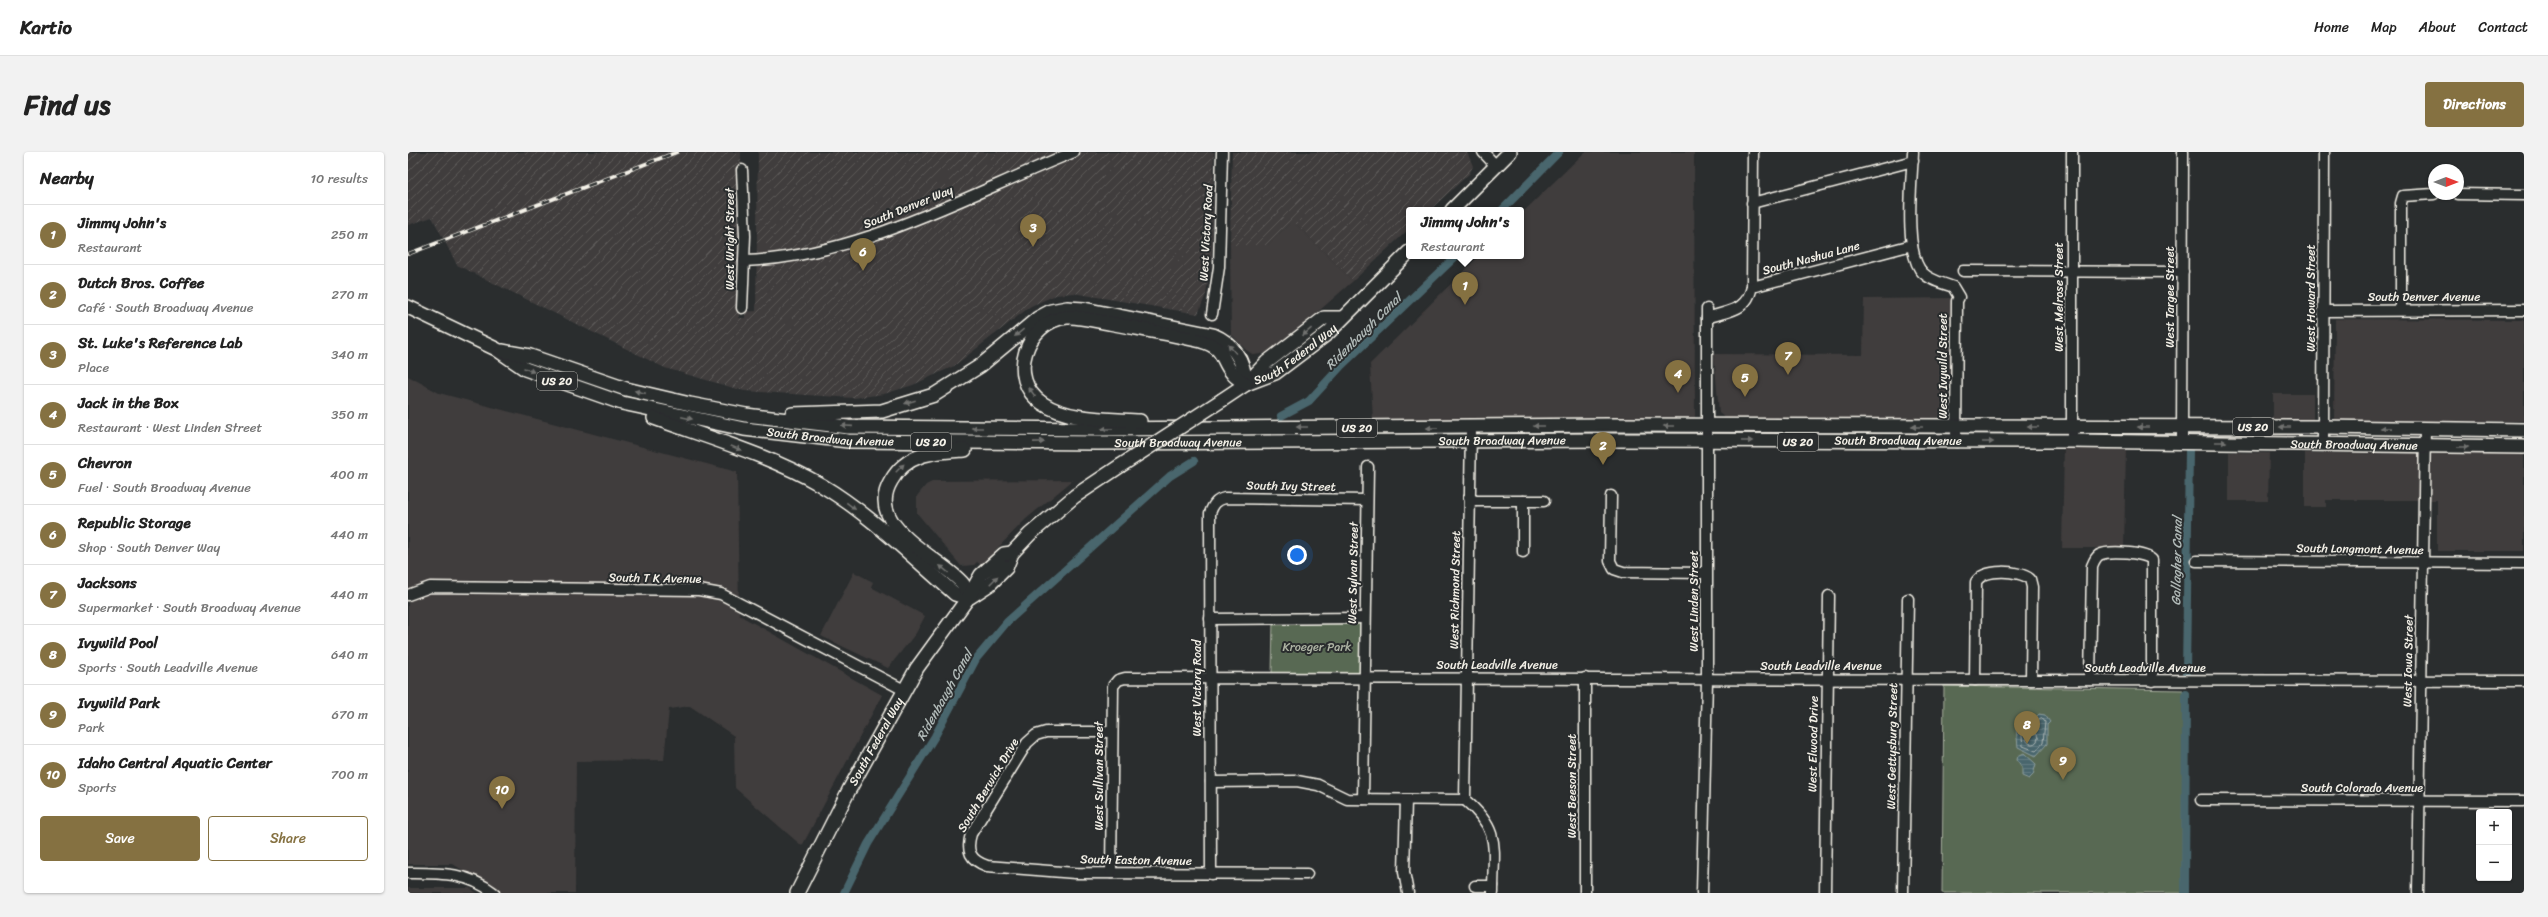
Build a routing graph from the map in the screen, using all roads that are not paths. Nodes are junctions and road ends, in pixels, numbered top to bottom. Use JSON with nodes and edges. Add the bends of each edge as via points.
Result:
{"nodes":[{"id":1,"x":1074,"y":152,"type":"edge"},
{"id":2,"x":1222,"y":152,"type":"edge"},
{"id":3,"x":1483,"y":152,"type":"edge"},
{"id":4,"x":1510,"y":152,"type":"edge"},
{"id":5,"x":1753,"y":152,"type":"edge"},
{"id":6,"x":2072,"y":152,"type":"edge"},
{"id":7,"x":2183,"y":152,"type":"edge"},
{"id":8,"x":2324,"y":152,"type":"edge"},
{"id":9,"x":1913,"y":156,"type":"edge"},
{"id":10,"x":1496,"y":166,"type":"junction"},
{"id":11,"x":742,"y":170,"type":"dead end"},
{"id":12,"x":2428,"y":194,"type":"edge"},
{"id":13,"x":2464,"y":194,"type":"edge"},
{"id":14,"x":2524,"y":195,"type":"edge"},
{"id":15,"x":1752,"y":203,"type":"junction"},
{"id":16,"x":1455,"y":207,"type":"edge"},
{"id":17,"x":1912,"y":245,"type":"junction"},
{"id":18,"x":1406,"y":255,"type":"edge"},
{"id":19,"x":744,"y":261,"type":"junction"},
{"id":20,"x":1963,"y":271,"type":"dead end"},
{"id":21,"x":2072,"y":272,"type":"junction"},
{"id":22,"x":2183,"y":272,"type":"junction"},
{"id":23,"x":1752,"y":287,"type":"junction"},
{"id":24,"x":408,"y":308,"type":"edge"},
{"id":25,"x":742,"y":308,"type":"dead end"},
{"id":26,"x":2401,"y":310,"type":"junction"},
{"id":27,"x":2524,"y":310,"type":"edge"},
{"id":28,"x":2324,"y":311,"type":"junction"},
{"id":29,"x":1707,"y":313,"type":"joint"},
{"id":30,"x":1212,"y":314,"type":"dead end"},
{"id":31,"x":496,"y":350,"type":"junction"},
{"id":32,"x":1246,"y":384,"type":"junction"},
{"id":33,"x":622,"y":403,"type":"junction"},
{"id":34,"x":746,"y":415,"type":"junction"},
{"id":35,"x":1708,"y":426,"type":"junction"},
{"id":36,"x":2072,"y":426,"type":"junction"},
{"id":37,"x":1956,"y":427,"type":"junction"},
{"id":38,"x":2182,"y":427,"type":"junction"},
{"id":39,"x":2324,"y":427,"type":"junction"},
{"id":40,"x":1217,"y":428,"type":"junction"},
{"id":41,"x":1471,"y":428,"type":"junction"},
{"id":42,"x":2425,"y":429,"type":"junction"},
{"id":43,"x":2524,"y":430,"type":"edge"},
{"id":44,"x":1708,"y":441,"type":"junction"},
{"id":45,"x":2072,"y":441,"type":"junction"},
{"id":46,"x":1472,"y":442,"type":"junction"},
{"id":47,"x":1956,"y":442,"type":"junction"},
{"id":48,"x":2182,"y":442,"type":"junction"},
{"id":49,"x":1017,"y":443,"type":"junction"},
{"id":50,"x":2323,"y":443,"type":"junction"},
{"id":51,"x":2424,"y":447,"type":"junction"},
{"id":52,"x":2524,"y":447,"type":"edge"},
{"id":53,"x":1368,"y":467,"type":"dead end"},
{"id":54,"x":1611,"y":496,"type":"dead end"},
{"id":55,"x":1469,"y":498,"type":"junction"},
{"id":56,"x":1367,"y":500,"type":"junction"},
{"id":57,"x":1523,"y":501,"type":"junction"},
{"id":58,"x":1544,"y":501,"type":"dead end"},
{"id":59,"x":1215,"y":503,"type":"joint"},
{"id":60,"x":1523,"y":552,"type":"dead end"},
{"id":61,"x":2196,"y":561,"type":"dead end"},
{"id":62,"x":2423,"y":563,"type":"junction"},
{"id":63,"x":2524,"y":563,"type":"edge"},
{"id":64,"x":1706,"y":573,"type":"junction"},
{"id":65,"x":408,"y":595,"type":"edge"},
{"id":66,"x":1829,"y":596,"type":"dead end"},
{"id":67,"x":968,"y":598,"type":"junction"},
{"id":68,"x":1908,"y":599,"type":"dead end"},
{"id":69,"x":1365,"y":618,"type":"junction"},
{"id":70,"x":1210,"y":619,"type":"junction"},
{"id":71,"x":1210,"y":678,"type":"junction"},
{"id":72,"x":1364,"y":678,"type":"junction"},
{"id":73,"x":1467,"y":678,"type":"junction"},
{"id":74,"x":1585,"y":678,"type":"junction"},
{"id":75,"x":1707,"y":679,"type":"junction"},
{"id":76,"x":1827,"y":679,"type":"junction"},
{"id":77,"x":1118,"y":680,"type":"joint"},
{"id":78,"x":1906,"y":680,"type":"junction"},
{"id":79,"x":1974,"y":680,"type":"junction"},
{"id":80,"x":2031,"y":680,"type":"junction"},
{"id":81,"x":2090,"y":680,"type":"junction"},
{"id":82,"x":2152,"y":681,"type":"junction"},
{"id":83,"x":2524,"y":681,"type":"edge"},
{"id":84,"x":2421,"y":682,"type":"junction"},
{"id":85,"x":904,"y":690,"type":"junction"},
{"id":86,"x":1112,"y":732,"type":"junction"},
{"id":87,"x":1211,"y":782,"type":"junction"},
{"id":88,"x":1363,"y":799,"type":"junction"},
{"id":89,"x":1406,"y":800,"type":"junction"},
{"id":90,"x":1465,"y":800,"type":"junction"},
{"id":91,"x":2201,"y":800,"type":"dead end"},
{"id":92,"x":2419,"y":801,"type":"junction"},
{"id":93,"x":2524,"y":801,"type":"edge"},
{"id":94,"x":970,"y":855,"type":"joint"},
{"id":95,"x":408,"y":873,"type":"edge"},
{"id":96,"x":1112,"y":873,"type":"junction"},
{"id":97,"x":1211,"y":874,"type":"junction"},
{"id":98,"x":1307,"y":874,"type":"dead end"},
{"id":99,"x":1475,"y":886,"type":"dead end"},
{"id":100,"x":1493,"y":890,"type":"edge"},
{"id":101,"x":494,"y":893,"type":"edge"},
{"id":102,"x":797,"y":893,"type":"edge"},
{"id":103,"x":1408,"y":893,"type":"edge"},
{"id":104,"x":1585,"y":893,"type":"edge"},
{"id":105,"x":1702,"y":893,"type":"edge"},
{"id":106,"x":1825,"y":893,"type":"edge"},
{"id":107,"x":1902,"y":893,"type":"edge"},
{"id":108,"x":2418,"y":893,"type":"edge"}],
"edges":[{"from":1,"to":19,"type":"street","name":"South Denver Way","via":[[843,246],[796,257]]},
{"from":2,"to":30,"type":"street","name":"West Victory Road","via":[[1219,267]]},
{"from":3,"to":10,"type":"street"},
{"from":4,"to":10,"type":"main road"},
{"from":5,"to":15,"type":"street"},
{"from":6,"to":21,"type":"street","name":"West Melrose Street"},
{"from":7,"to":22,"type":"street","name":"West Targee Street"},
{"from":8,"to":28,"type":"street","name":"West Howard Street"},
{"from":9,"to":15,"type":"street"},
{"from":9,"to":17,"type":"street"},
{"from":10,"to":16,"type":"main road"},
{"from":11,"to":19,"type":"street","name":"West Wright Street"},
{"from":12,"to":26,"type":"street","via":[[2403,196],[2401,203]]},
{"from":13,"to":14,"type":"street"},
{"from":15,"to":23,"type":"street"},
{"from":17,"to":23,"type":"street","name":"South Nashua Lane"},
{"from":17,"to":37,"type":"street","name":"West Ivywild Street","via":[[1913,256],[1922,272],[1931,279],[1953,287],[1959,297]]},
{"from":18,"to":32,"type":"main road","name":"South Federal Way","via":[[1328,333],[1275,373]]},
{"from":19,"to":25,"type":"street","name":"West Wright Street"},
{"from":20,"to":21,"type":"street"},
{"from":21,"to":22,"type":"street"},
{"from":21,"to":36,"type":"street","name":"West Melrose Street"},
{"from":22,"to":38,"type":"street","name":"West Targee Street"},
{"from":23,"to":29,"type":"street","name":"South Nashua Lane","via":[[1750,298],[1744,305]]},
{"from":24,"to":31,"type":"main road","name":"South Broadway Avenue","number":"US 20"},
{"from":26,"to":27,"type":"street","name":"South Denver Avenue"},
{"from":26,"to":28,"type":"street","name":"South Denver Avenue"},
{"from":28,"to":39,"type":"street","name":"West Howard Street"},
{"from":29,"to":35,"type":"street","name":"West Linden Street"},
{"from":31,"to":33,"type":"main road","name":"South Broadway Avenue","number":"US 20","one_way":true,"via":[[525,369]]},
{"from":34,"to":31,"type":"main road","name":"South Broadway Avenue","number":"US 20","one_way":true,"via":[[626,389],[530,356]]},
{"from":32,"to":34,"type":"main road","one_way":true,"via":[[1244,367],[1239,357],[1225,341],[1213,335],[1084,309],[1067,308],[1051,311],[1038,318],[980,366],[934,395],[882,411]]},
{"from":40,"to":32,"type":"main road","one_way":true,"via":[[1076,415],[1049,408],[1033,395],[1027,384],[1024,358],[1028,345],[1035,332],[1044,324],[1067,317],[1080,318],[1210,344],[1225,359],[1233,374]]},
{"from":32,"to":67,"type":"main road","name":"South Federal Way","bridge":true,"via":[[1075,496],[1030,534],[1012,553],[1006,568],[990,584]]},
{"from":33,"to":49,"type":"main road","name":"South Broadway Avenue","number":"US 20","one_way":true,"via":[[744,429],[848,441]]},
{"from":33,"to":67,"type":"main road","one_way":true,"via":[[654,418],[712,438],[795,472],[821,485],[864,517],[955,594]]},
{"from":40,"to":34,"type":"main road","name":"South Broadway Avenue","number":"US 20","one_way":true,"via":[[848,427]]},
{"from":37,"to":35,"type":"main road","name":"South Broadway Avenue","number":"US 20","one_way":true},
{"from":35,"to":41,"type":"main road","name":"South Broadway Avenue","number":"US 20","one_way":true},
{"from":35,"to":44,"type":"street","name":"West Linden Street"},
{"from":36,"to":37,"type":"main road","name":"South Broadway Avenue","number":"US 20","one_way":true},
{"from":38,"to":36,"type":"main road","name":"South Broadway Avenue","number":"US 20","one_way":true},
{"from":36,"to":45,"type":"street","name":"West Melrose Street"},
{"from":37,"to":47,"type":"street","name":"West Ivywild Street"},
{"from":39,"to":38,"type":"main road","name":"South Broadway Avenue","number":"US 20","one_way":true},
{"from":38,"to":48,"type":"street","name":"West Targee Street"},
{"from":42,"to":39,"type":"main road","name":"South Broadway Avenue","number":"US 20","one_way":true},
{"from":39,"to":50,"type":"street","name":"West Howard Street"},
{"from":41,"to":40,"type":"main road","name":"South Broadway Avenue","number":"US 20","one_way":true},
{"from":41,"to":46,"type":"street","name":"West Richmond Street"},
{"from":42,"to":43,"type":"main road","name":"South Broadway Avenue","number":"US 20"},
{"from":42,"to":51,"type":"street","name":"West Iowa Street"},
{"from":44,"to":46,"type":"main road","name":"South Broadway Avenue","number":"US 20"},
{"from":44,"to":47,"type":"main road","name":"South Broadway Avenue","number":"US 20","one_way":true},
{"from":44,"to":64,"type":"street","name":"West Linden Street"},
{"from":47,"to":45,"type":"main road","name":"South Broadway Avenue","number":"US 20","one_way":true},
{"from":45,"to":48,"type":"main road","name":"South Broadway Avenue","number":"US 20"},
{"from":49,"to":46,"type":"main road","name":"South Broadway Avenue","number":"US 20","one_way":true},
{"from":46,"to":55,"type":"street","name":"West Richmond Street"},
{"from":48,"to":50,"type":"main road","name":"South Broadway Avenue","number":"US 20","one_way":true},
{"from":67,"to":49,"type":"main road","one_way":true,"via":[[963,584],[906,539],[896,527],[888,514],[886,498],[889,483],[897,470],[909,459],[928,453],[993,448]]},
{"from":50,"to":51,"type":"main road","name":"South Broadway Avenue","number":"US 20"},
{"from":51,"to":52,"type":"main road","name":"South Broadway Avenue","number":"US 20","one_way":true},
{"from":51,"to":62,"type":"street","name":"West Iowa Street"},
{"from":53,"to":56,"type":"street","name":"West Sylvan Street"},
{"from":54,"to":64,"type":"street","via":[[1610,561],[1614,570]]},
{"from":55,"to":57,"type":"street","via":[[1476,501]]},
{"from":55,"to":73,"type":"street","name":"West Richmond Street"},
{"from":56,"to":59,"type":"street","name":"South Ivy Street","via":[[1225,498]]},
{"from":56,"to":69,"type":"street","name":"West Sylvan Street"},
{"from":57,"to":58,"type":"street"},
{"from":57,"to":60,"type":"street"},
{"from":59,"to":70,"type":"street","name":"West Victory Road","via":[[1210,513]]},
{"from":61,"to":62,"type":"street","name":"South Longmont Avenue"},
{"from":62,"to":63,"type":"street","name":"South Longmont Avenue"},
{"from":62,"to":84,"type":"street","name":"West Iowa Street"},
{"from":64,"to":75,"type":"street","name":"West Linden Street"},
{"from":65,"to":85,"type":"street","name":"South T K Avenue","via":[[430,587],[699,590],[721,594]]},
{"from":66,"to":76,"type":"street","name":"West Elwood Drive"},
{"from":67,"to":85,"type":"main road","name":"South Federal Way","via":[[938,637]]},
{"from":68,"to":78,"type":"street","name":"West Gettysburg Street"},
{"from":69,"to":70,"type":"street"},
{"from":69,"to":72,"type":"street","name":"West Sylvan Street"},
{"from":70,"to":71,"type":"street","name":"West Victory Road"},
{"from":71,"to":72,"type":"street","name":"South Leadville Avenue"},
{"from":71,"to":77,"type":"street","name":"South Leadville Avenue"},
{"from":71,"to":87,"type":"street","name":"West Victory Road"},
{"from":72,"to":73,"type":"street","name":"South Leadville Avenue"},
{"from":72,"to":88,"type":"street","name":"West Sylvan Street"},
{"from":73,"to":74,"type":"street","name":"South Leadville Avenue"},
{"from":73,"to":90,"type":"street","name":"West Richmond Street"},
{"from":74,"to":75,"type":"street","name":"South Leadville Avenue"},
{"from":74,"to":104,"type":"street","name":"West Beeson Street"},
{"from":75,"to":76,"type":"street","name":"South Leadville Avenue"},
{"from":75,"to":105,"type":"street","name":"West Linden Street"},
{"from":76,"to":78,"type":"street","name":"South Leadville Avenue"},
{"from":76,"to":106,"type":"street","name":"West Elwood Drive"},
{"from":77,"to":86,"type":"street","name":"West Sullivan Street","via":[[1113,686]]},
{"from":78,"to":79,"type":"street","name":"South Leadville Avenue"},
{"from":78,"to":107,"type":"street","name":"West Gettysburg Street"},
{"from":79,"to":80,"type":"street","name":"South Leadville Avenue"},
{"from":79,"to":80,"type":"street","via":[[1976,587],[1978,579],[1990,573],[2021,574],[2030,579]]},
{"from":80,"to":81,"type":"street","name":"South Leadville Avenue"},
{"from":81,"to":82,"type":"street","name":"South Leadville Avenue"},
{"from":81,"to":82,"type":"street","via":[[2092,566],[2098,555],[2124,554],[2146,555],[2152,560]]},
{"from":82,"to":84,"type":"street","name":"South Leadville Avenue"},
{"from":83,"to":84,"type":"street","name":"South Leadville Avenue"},
{"from":84,"to":92,"type":"street","name":"West Iowa Street"},
{"from":85,"to":102,"type":"main road","name":"South Federal Way"},
{"from":86,"to":94,"type":"street","name":"South Berwick Drive","via":[[1046,732],[1036,735],[1027,743],[971,834],[968,845]]},
{"from":86,"to":96,"type":"street","name":"West Sullivan Street"},
{"from":87,"to":88,"type":"street","via":[[1297,781],[1318,786],[1347,799]]},
{"from":87,"to":97,"type":"street","name":"West Victory Road"},
{"from":88,"to":89,"type":"street"},
{"from":89,"to":90,"type":"street"},
{"from":89,"to":103,"type":"street","via":[[1404,872]]},
{"from":90,"to":100,"type":"street","via":[[1482,814],[1492,833]]},
{"from":91,"to":92,"type":"street","name":"South Colorado Avenue"},
{"from":92,"to":93,"type":"street","name":"South Colorado Avenue"},
{"from":92,"to":108,"type":"street","name":"West Iowa Street"},
{"from":94,"to":96,"type":"street","name":"South Easton Avenue","via":[[979,864],[987,866]]},
{"from":95,"to":101,"type":"street","via":[[462,876]]},
{"from":96,"to":97,"type":"street","name":"South Easton Avenue"},
{"from":97,"to":98,"type":"street","name":"South Easton Avenue"},
{"from":99,"to":100,"type":"street"}]}
